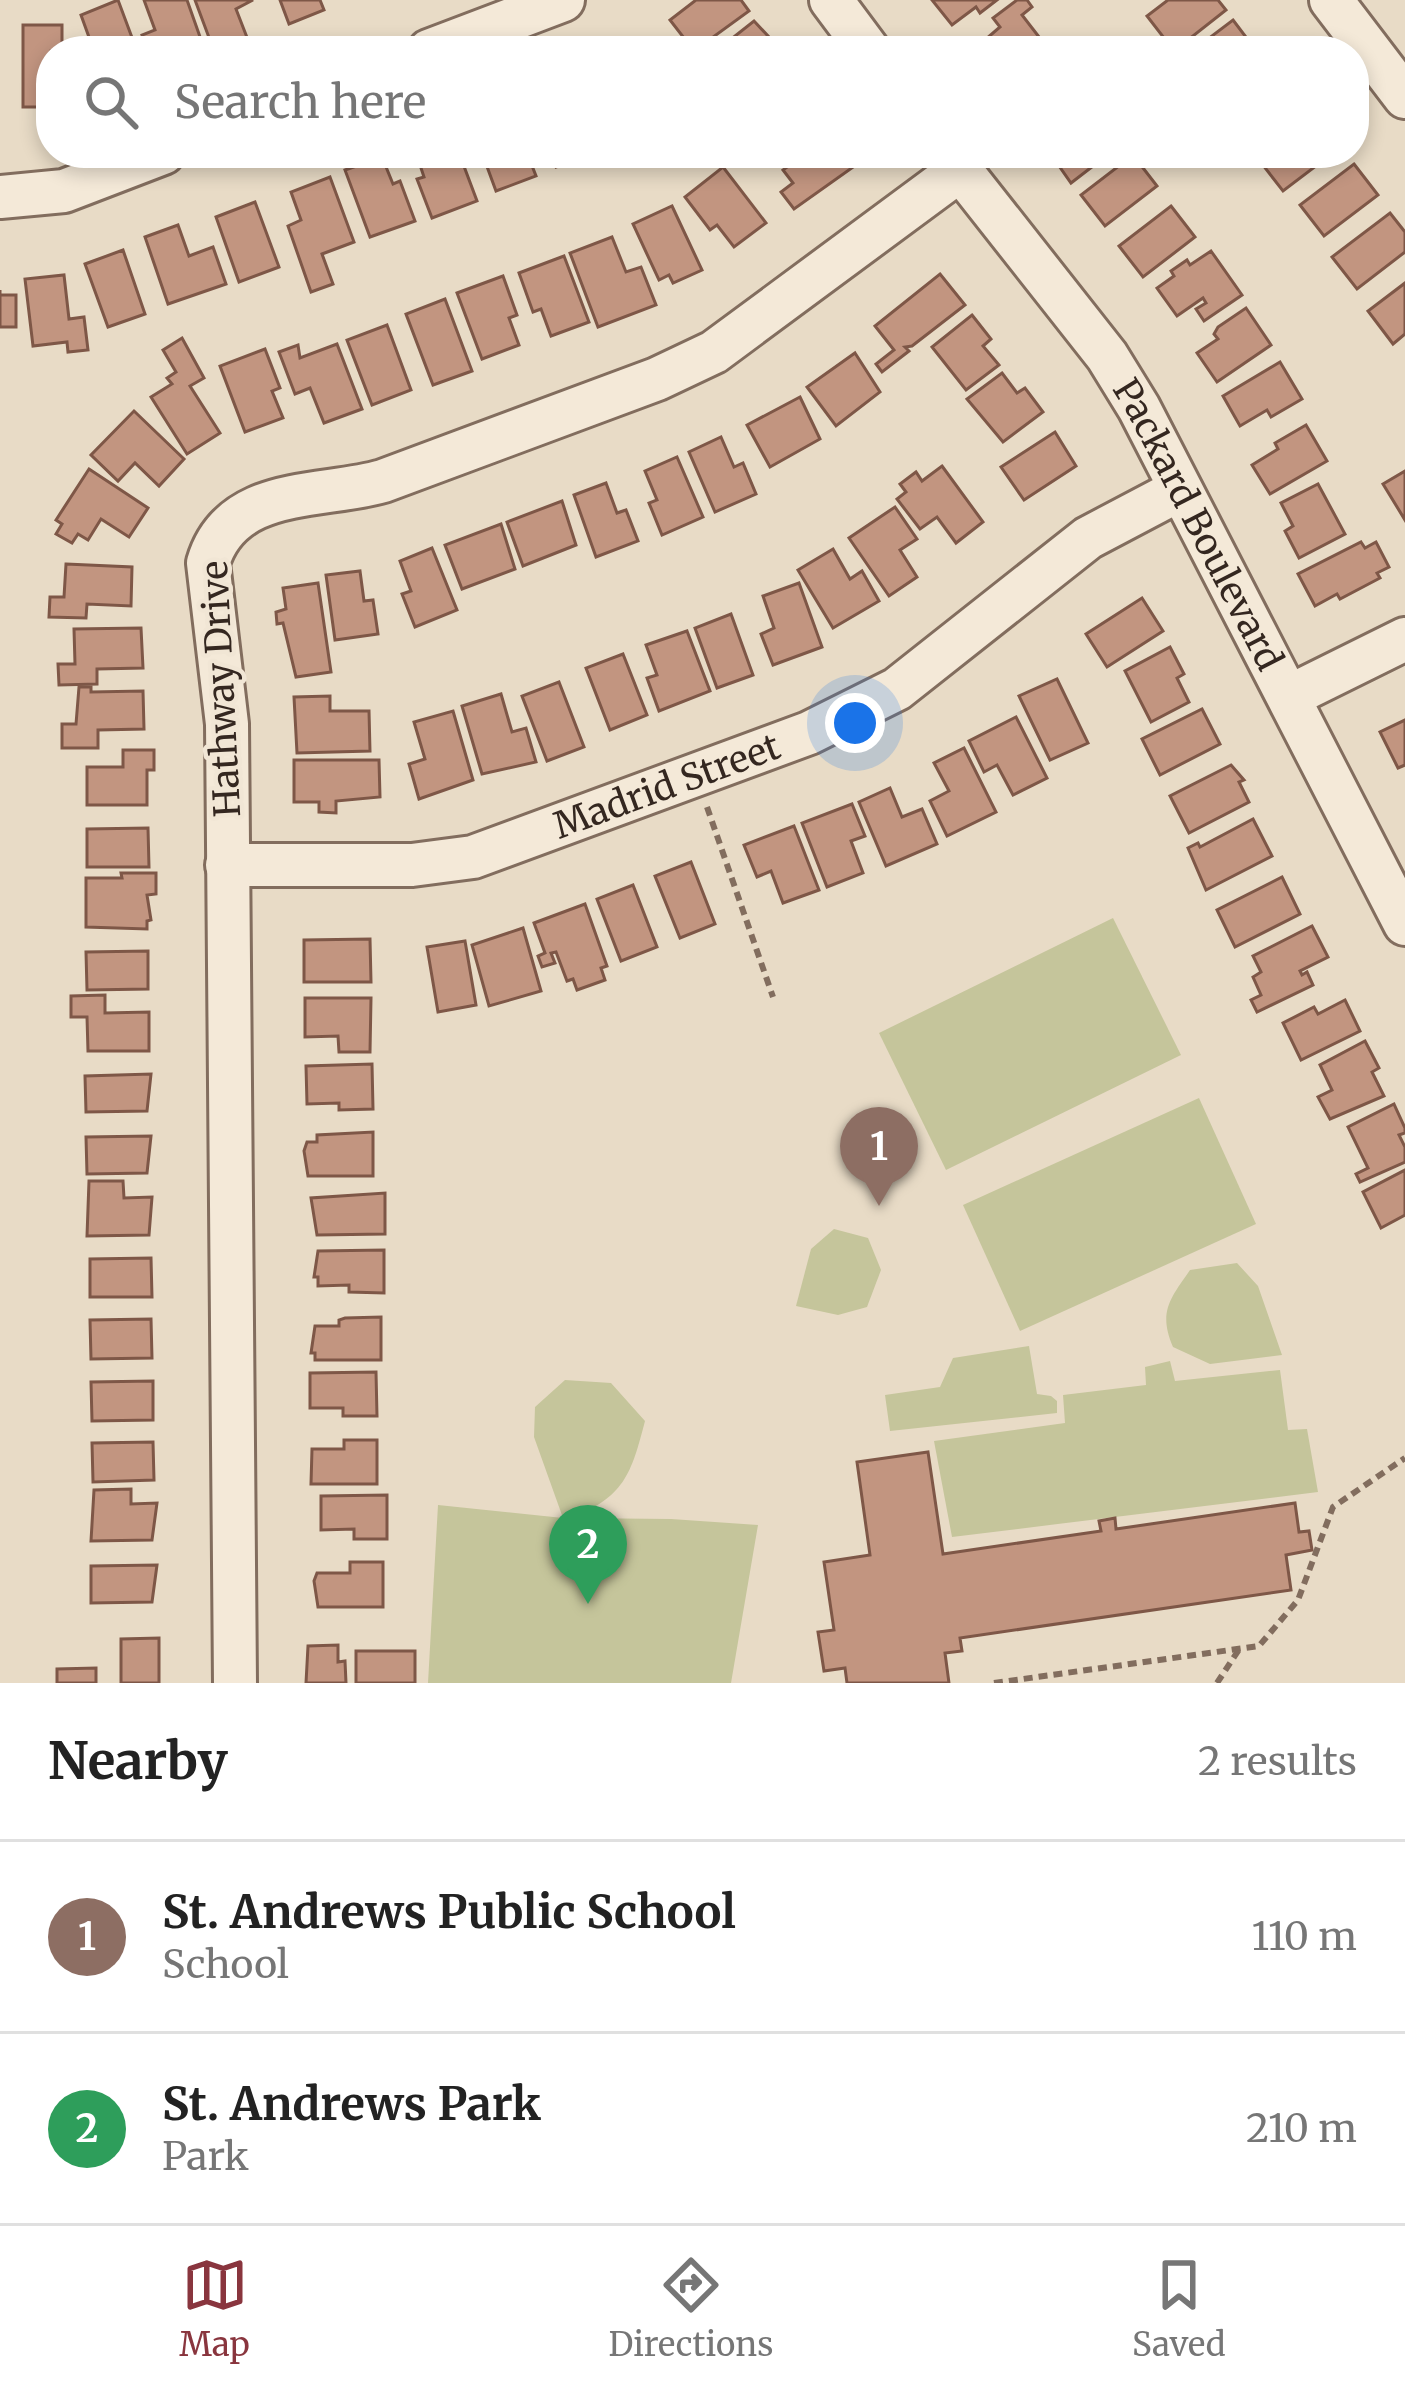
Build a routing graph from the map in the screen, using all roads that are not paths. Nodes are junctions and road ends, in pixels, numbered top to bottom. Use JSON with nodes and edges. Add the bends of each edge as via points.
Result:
{"nodes":[{"id":1,"x":563,"y":0,"type":"edge"},
{"id":2,"x":831,"y":0,"type":"edge"},
{"id":3,"x":1330,"y":0,"type":"edge"},
{"id":4,"x":468,"y":36,"type":"edge"},
{"id":5,"x":858,"y":36,"type":"edge"},
{"id":6,"x":1358,"y":36,"type":"edge"},
{"id":7,"x":1369,"y":50,"type":"edge"},
{"id":8,"x":1405,"y":97,"type":"edge"},
{"id":9,"x":124,"y":168,"type":"edge"},
{"id":10,"x":944,"y":168,"type":"edge"},
{"id":11,"x":958,"y":168,"type":"edge"},
{"id":12,"x":0,"y":197,"type":"edge"},
{"id":13,"x":1179,"y":490,"type":"junction"},
{"id":14,"x":1405,"y":639,"type":"edge"},
{"id":15,"x":1290,"y":696,"type":"junction"},
{"id":16,"x":227,"y":865,"type":"junction"},
{"id":17,"x":1405,"y":924,"type":"edge"},
{"id":18,"x":236,"y":1683,"type":"edge"}],
"edges":[{"from":1,"to":4,"type":"street"},
{"from":2,"to":5,"type":"street"},
{"from":3,"to":6,"type":"street"},
{"from":7,"to":8,"type":"street"},
{"from":9,"to":12,"type":"street","via":[[64,191]]},
{"from":10,"to":16,"type":"street","name":"Hathway Drive","via":[[714,352],[383,481],[241,514],[208,562],[226,724]]},
{"from":11,"to":13,"type":"street","name":"Packard Boulevard","via":[[1106,356]]},
{"from":13,"to":15,"type":"street","name":"Packard Boulevard"},
{"from":13,"to":16,"type":"street","name":"Madrid Street","via":[[1088,538],[897,689],[830,724],[472,857],[412,865]]},
{"from":14,"to":15,"type":"street"},
{"from":15,"to":17,"type":"street","name":"Packard Boulevard"},
{"from":16,"to":18,"type":"street","name":"Hathway Drive"}]}
